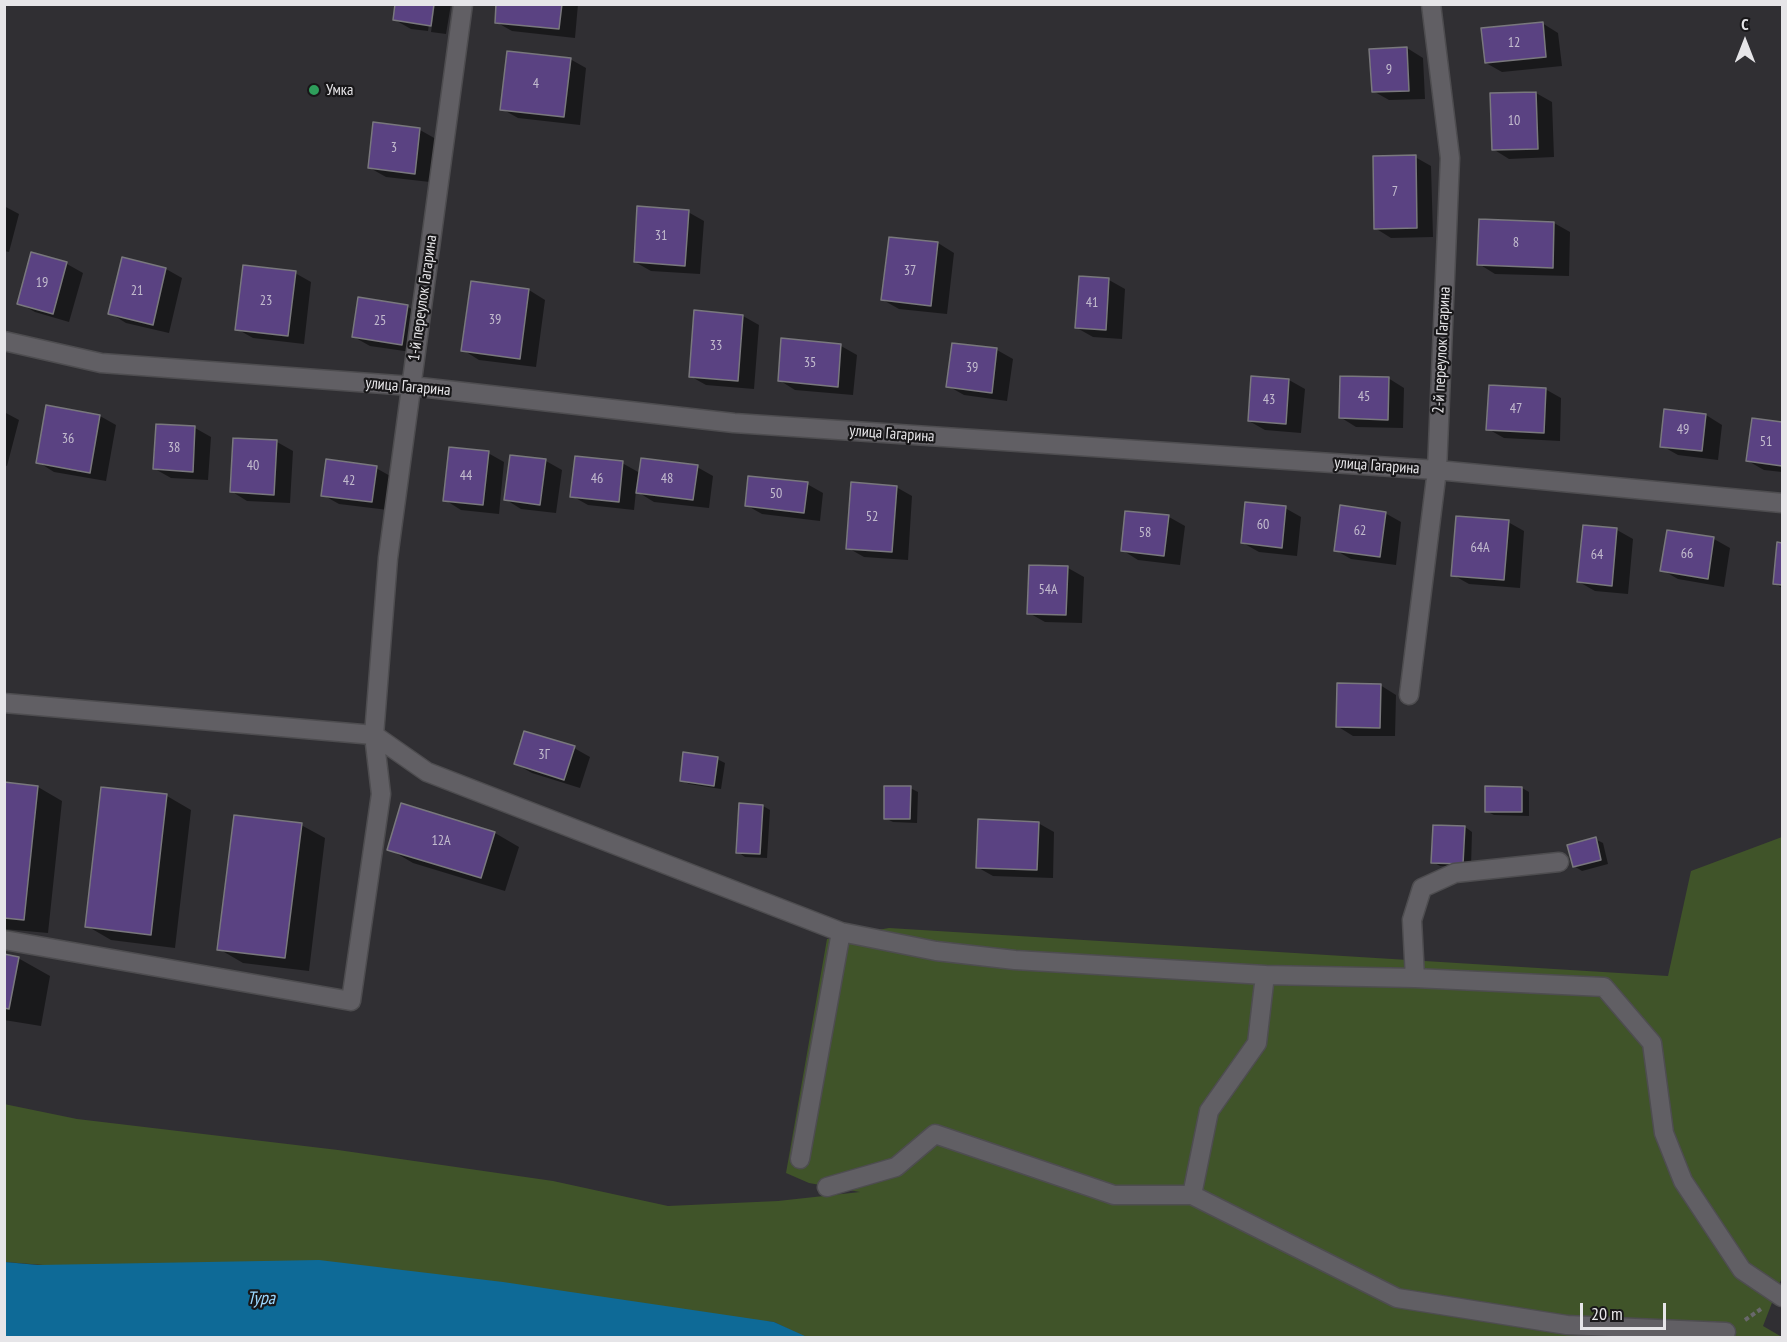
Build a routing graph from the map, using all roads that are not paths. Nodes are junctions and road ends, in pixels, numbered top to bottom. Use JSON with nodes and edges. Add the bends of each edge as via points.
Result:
{"nodes":[{"id":1,"x":463,"y":4,"type":"edge"},
{"id":2,"x":1431,"y":4,"type":"edge"},
{"id":3,"x":4,"y":341,"type":"edge"},
{"id":4,"x":411,"y":386,"type":"junction"},
{"id":5,"x":1437,"y":470,"type":"junction"},
{"id":6,"x":1782,"y":503,"type":"edge"},
{"id":7,"x":1409,"y":695,"type":"dead end"},
{"id":8,"x":4,"y":704,"type":"edge"},
{"id":9,"x":374,"y":735,"type":"junction"},
{"id":10,"x":1559,"y":862,"type":"dead end"},
{"id":11,"x":841,"y":932,"type":"junction"},
{"id":12,"x":4,"y":940,"type":"edge"},
{"id":13,"x":1265,"y":975,"type":"junction"},
{"id":14,"x":1415,"y":978,"type":"junction"},
{"id":15,"x":801,"y":1159,"type":"dead end"},
{"id":16,"x":826,"y":1187,"type":"dead end"},
{"id":17,"x":1192,"y":1195,"type":"junction"},
{"id":18,"x":1782,"y":1297,"type":"edge"},
{"id":19,"x":1726,"y":1332,"type":"road end"}],
"edges":[{"from":1,"to":4,"type":"street","name":"1-й переулок Гагарина"},
{"from":2,"to":5,"type":"street","name":"2-й переулок Гагарина","via":[[1450,158]]},
{"from":3,"to":4,"type":"street","name":"улица Гагарина","via":[[101,363]]},
{"from":4,"to":5,"type":"street","name":"улица Гагарина","via":[[734,423]]},
{"from":4,"to":9,"type":"street","name":"1-й переулок Гагарина","via":[[388,558]]},
{"from":5,"to":6,"type":"street","name":"улица Гагарина"},
{"from":5,"to":7,"type":"street","name":"2-й переулок Гагарина"},
{"from":8,"to":9,"type":"street"},
{"from":9,"to":11,"type":"street","via":[[427,772]]},
{"from":9,"to":12,"type":"street","name":"1-й переулок Гагарина","via":[[381,794],[351,1001]]},
{"from":10,"to":14,"type":"street","via":[[1455,873],[1422,888],[1412,920]]},
{"from":11,"to":13,"type":"street","via":[[936,951],[1015,960]]},
{"from":11,"to":15,"type":"street"},
{"from":13,"to":14,"type":"street"},
{"from":13,"to":17,"type":"street","via":[[1257,1043],[1209,1111]]},
{"from":14,"to":18,"type":"street","via":[[1604,987],[1652,1043],[1664,1133],[1683,1181],[1742,1270]]},
{"from":16,"to":17,"type":"street","via":[[896,1167],[935,1134],[1114,1195]]},
{"from":17,"to":19,"type":"street","via":[[1397,1298],[1567,1325]]}]}
